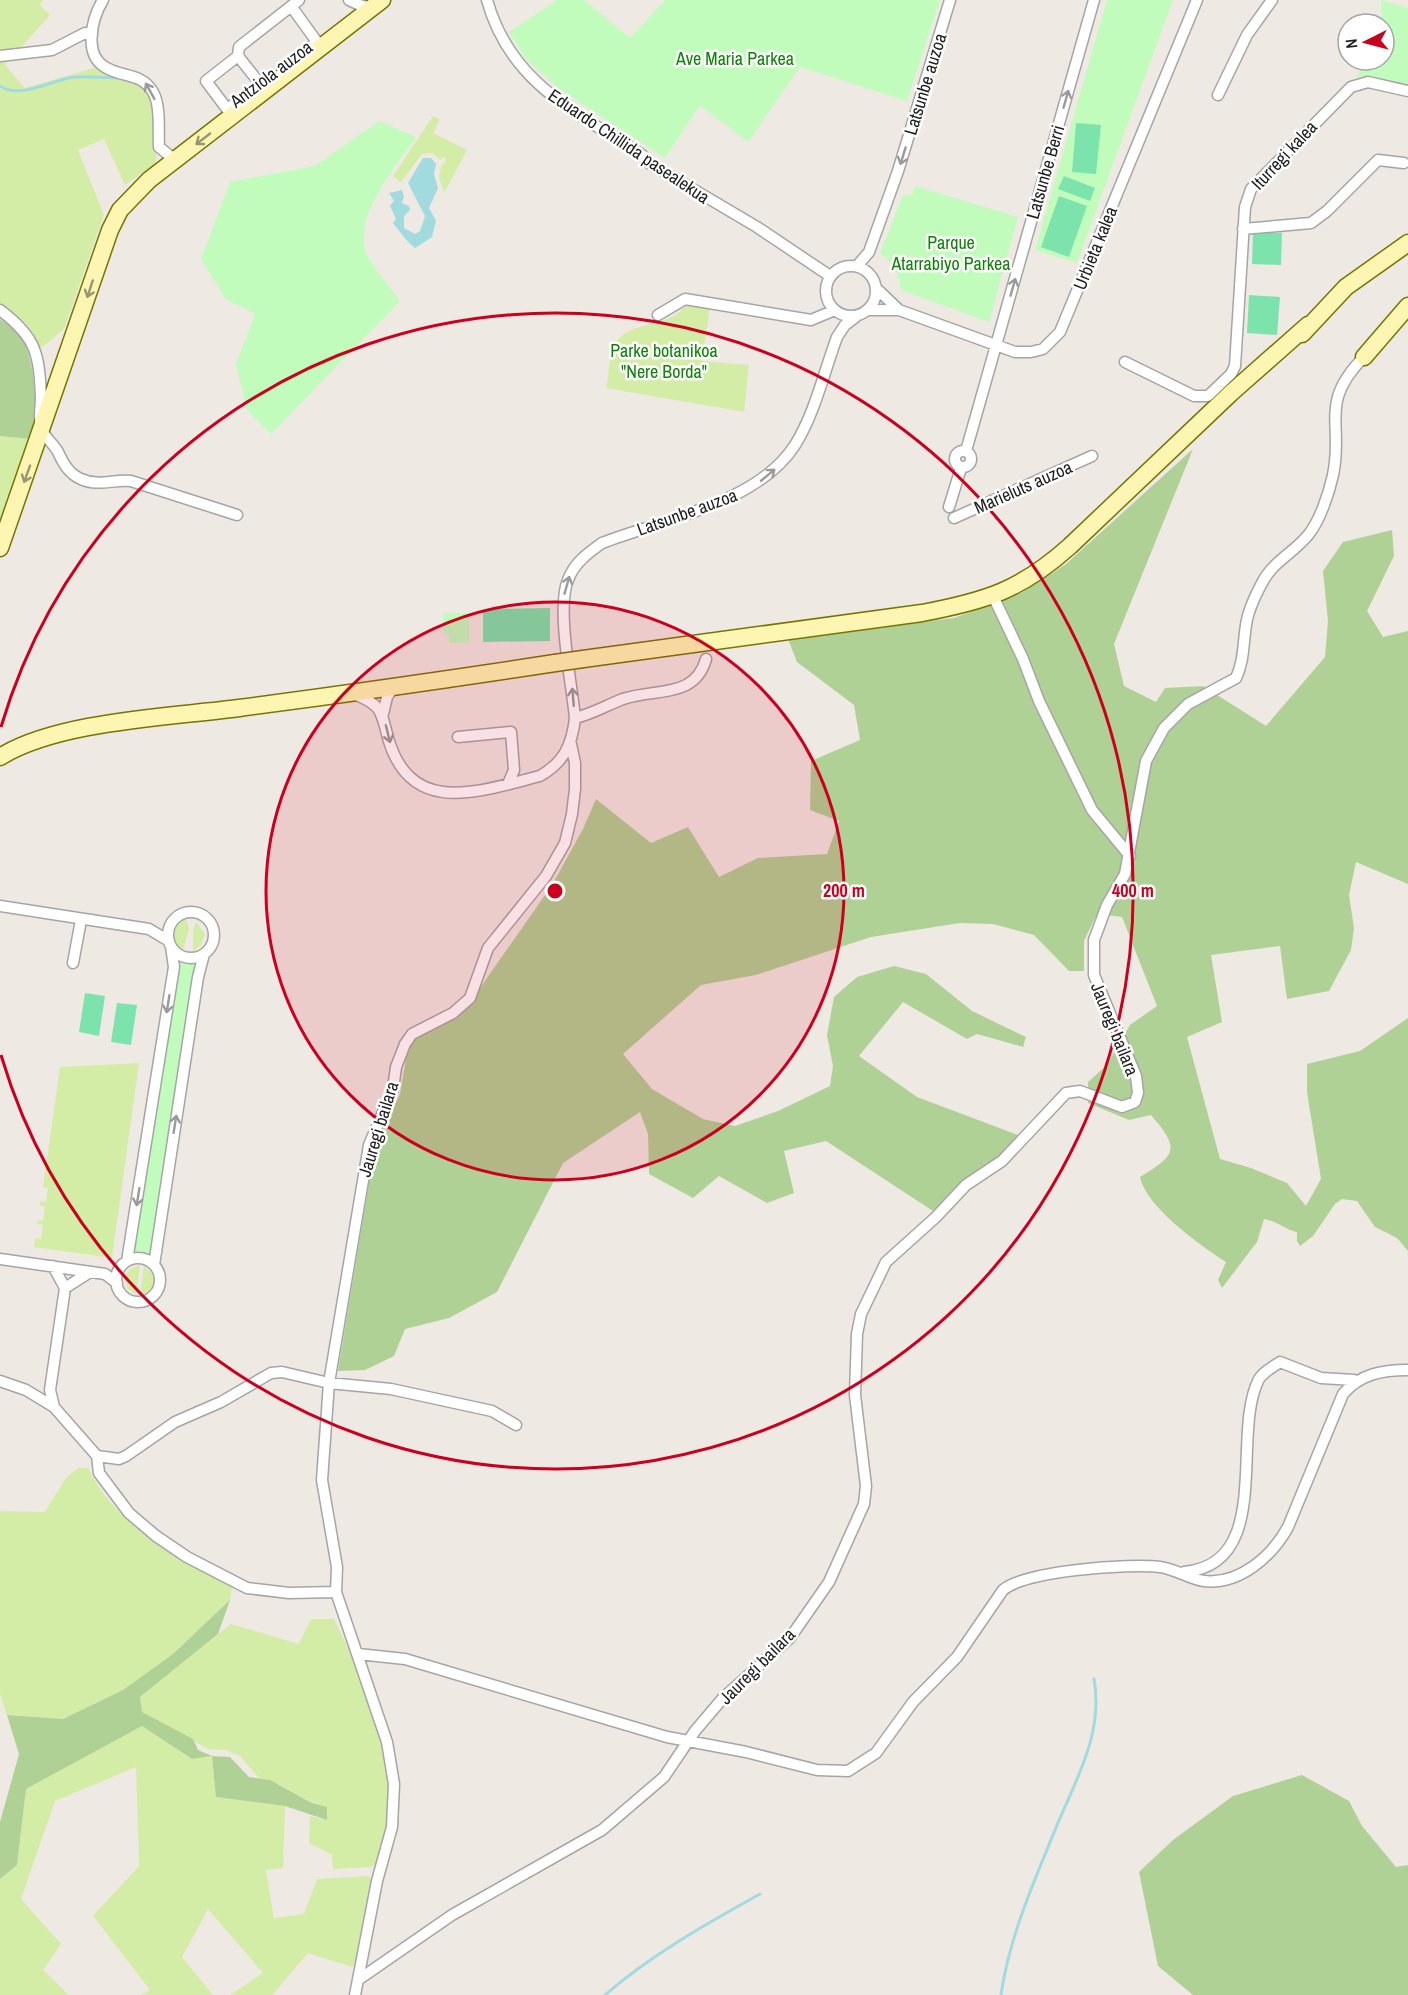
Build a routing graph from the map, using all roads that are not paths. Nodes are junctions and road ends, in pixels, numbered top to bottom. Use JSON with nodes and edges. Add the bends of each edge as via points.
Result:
{"nodes":[{"id":1,"x":103,"y":0,"type":"edge"},
{"id":2,"x":350,"y":0,"type":"edge"},
{"id":3,"x":487,"y":0,"type":"edge"},
{"id":4,"x":950,"y":0,"type":"edge"},
{"id":5,"x":1094,"y":0,"type":"edge"},
{"id":6,"x":1197,"y":0,"type":"edge"},
{"id":7,"x":1272,"y":0,"type":"edge"},
{"id":8,"x":295,"y":3,"type":"edge"},
{"id":9,"x":378,"y":4,"type":"edge"},
{"id":10,"x":92,"y":35,"type":"junction"},
{"id":11,"x":0,"y":56,"type":"edge"},
{"id":12,"x":238,"y":56,"type":"junction"},
{"id":13,"x":261,"y":85,"type":"junction"},
{"id":14,"x":1408,"y":91,"type":"edge"},
{"id":15,"x":1218,"y":95,"type":"dead end"},
{"id":16,"x":176,"y":160,"type":"junction"},
{"id":17,"x":1404,"y":163,"type":"dead end"},
{"id":18,"x":1244,"y":229,"type":"junction"},
{"id":19,"x":1408,"y":243,"type":"edge"},
{"id":20,"x":857,"y":266,"type":"junction"},
{"id":21,"x":830,"y":276,"type":"junction"},
{"id":22,"x":876,"y":288,"type":"junction"},
{"id":23,"x":835,"y":309,"type":"junction"},
{"id":24,"x":899,"y":309,"type":"junction"},
{"id":25,"x":0,"y":310,"type":"edge"},
{"id":26,"x":1406,"y":311,"type":"edge"},
{"id":27,"x":862,"y":313,"type":"junction"},
{"id":28,"x":658,"y":315,"type":"dead end"},
{"id":29,"x":997,"y":343,"type":"junction"},
{"id":30,"x":1364,"y":357,"type":"joint"},
{"id":31,"x":1125,"y":362,"type":"dead end"},
{"id":32,"x":42,"y":432,"type":"junction"},
{"id":33,"x":1092,"y":456,"type":"dead end"},
{"id":34,"x":949,"y":507,"type":"dead end"},
{"id":35,"x":237,"y":514,"type":"dead end"},
{"id":36,"x":954,"y":518,"type":"dead end"},
{"id":37,"x":0,"y":548,"type":"edge"},
{"id":38,"x":993,"y":597,"type":"junction"},
{"id":39,"x":706,"y":659,"type":"dead end"},
{"id":40,"x":393,"y":688,"type":"junction"},
{"id":41,"x":352,"y":693,"type":"junction"},
{"id":42,"x":383,"y":714,"type":"junction"},
{"id":43,"x":574,"y":718,"type":"junction"},
{"id":44,"x":458,"y":737,"type":"dead end"},
{"id":45,"x":571,"y":744,"type":"junction"},
{"id":46,"x":0,"y":757,"type":"edge"},
{"id":47,"x":514,"y":759,"type":"junction"},
{"id":48,"x":540,"y":776,"type":"junction"},
{"id":49,"x":508,"y":784,"type":"junction"},
{"id":50,"x":1130,"y":856,"type":"junction"},
{"id":51,"x":1,"y":908,"type":"edge"},
{"id":52,"x":81,"y":920,"type":"junction"},
{"id":53,"x":172,"y":922,"type":"junction"},
{"id":54,"x":155,"y":930,"type":"junction"},
{"id":55,"x":170,"y":944,"type":"junction"},
{"id":56,"x":204,"y":954,"type":"junction"},
{"id":57,"x":73,"y":963,"type":"dead end"},
{"id":58,"x":0,"y":1259,"type":"edge"},
{"id":59,"x":123,"y":1265,"type":"junction"},
{"id":60,"x":154,"y":1265,"type":"junction"},
{"id":61,"x":53,"y":1266,"type":"junction"},
{"id":62,"x":90,"y":1272,"type":"junction"},
{"id":63,"x":105,"y":1274,"type":"junction"},
{"id":64,"x":117,"y":1283,"type":"junction"},
{"id":65,"x":65,"y":1288,"type":"junction"},
{"id":66,"x":1408,"y":1370,"type":"edge"},
{"id":67,"x":1354,"y":1380,"type":"junction"},
{"id":68,"x":0,"y":1381,"type":"edge"},
{"id":69,"x":329,"y":1383,"type":"junction"},
{"id":70,"x":50,"y":1392,"type":"junction"},
{"id":71,"x":32,"y":1394,"type":"junction"},
{"id":72,"x":54,"y":1407,"type":"junction"},
{"id":73,"x":516,"y":1425,"type":"dead end"},
{"id":74,"x":97,"y":1456,"type":"junction"},
{"id":75,"x":1183,"y":1572,"type":"junction"},
{"id":76,"x":336,"y":1592,"type":"junction"},
{"id":77,"x":358,"y":1654,"type":"junction"},
{"id":78,"x":690,"y":1741,"type":"junction"},
{"id":79,"x":358,"y":1980,"type":"junction"},
{"id":80,"x":355,"y":1995,"type":"edge"}],
"edges":[{"from":1,"to":10,"type":"street"},
{"from":2,"to":9,"type":"street","via":[[362,6]]},
{"from":3,"to":21,"type":"street","name":"Eduardo Chillida pasealekua","via":[[499,33],[529,77],[647,162]]},
{"from":4,"to":20,"type":"street","name":"Latsunbe auzoa","one_way":true,"via":[[894,181],[869,252]]},
{"from":29,"to":5,"type":"street","name":"Latsunbe Berri","one_way":true},
{"from":6,"to":29,"type":"street","name":"Urbieta kalea","via":[[1060,332],[1049,345],[1030,352],[1015,352]]},
{"from":7,"to":15,"type":"street","via":[[1247,35]]},
{"from":8,"to":12,"type":"street","name":"Antziola auzoa","via":[[239,47]]},
{"from":8,"to":13,"type":"street","name":"Antziola auzoa","via":[[317,42]]},
{"from":9,"to":16,"type":"main road","one_way":true},
{"from":10,"to":11,"type":"street","via":[[85,33],[51,50]]},
{"from":16,"to":10,"type":"street","one_way":true,"via":[[159,147],[154,94],[145,81],[98,62]]},
{"from":12,"to":13,"type":"street"},
{"from":12,"to":13,"type":"street","name":"Antziola auzoa","via":[[206,81],[227,109]]},
{"from":14,"to":18,"type":"street","name":"Iturregi kalea","via":[[1368,82],[1344,92],[1251,189]]},
{"from":16,"to":32,"type":"main road","one_way":true,"via":[[134,194],[110,230]]},
{"from":17,"to":18,"type":"street","via":[[1378,160],[1311,223]]},
{"from":18,"to":31,"type":"street","name":"Iturregi kalea","via":[[1235,366],[1224,381],[1208,396],[1194,396]]},
{"from":19,"to":38,"type":"main road","via":[[1346,287],[1043,570]]},
{"from":20,"to":21,"type":"street","via":[[842,267]]},
{"from":20,"to":22,"type":"street","via":[[871,275]]},
{"from":21,"to":23,"type":"street","via":[[827,295]]},
{"from":22,"to":24,"type":"street","name":"Urbieta kalea"},
{"from":22,"to":27,"type":"street","via":[[875,300]]},
{"from":23,"to":27,"type":"street","via":[[842,314]]},
{"from":23,"to":28,"type":"street","via":[[811,320],[685,299]]},
{"from":24,"to":27,"type":"street","name":"Urbieta kalea"},
{"from":24,"to":29,"type":"street","name":"Urbieta kalea"},
{"from":25,"to":32,"type":"street","via":[[22,326],[38,361]]},
{"from":26,"to":30,"type":"main road"},
{"from":43,"to":27,"type":"street","name":"Latsunbe auzoa","one_way":true,"via":[[563,602],[567,582],[583,556],[602,543],[737,495],[784,461],[796,443],[837,337],[845,325]]},
{"from":29,"to":34,"type":"street","name":"Marieluts auzoa","via":[[966,452],[970,463],[961,468]]},
{"from":30,"to":50,"type":"street","name":"Jauregi bailara","via":[[1340,389],[1336,401],[1333,477],[1316,523],[1272,566],[1262,582],[1250,607],[1243,659],[1236,678],[1188,704],[1164,728],[1146,761]]},
{"from":32,"to":35,"type":"street","via":[[65,467],[80,479],[101,484],[131,481]]},
{"from":32,"to":37,"type":"main road","one_way":true},
{"from":33,"to":36,"type":"street","name":"Marieluts auzoa"},
{"from":38,"to":40,"type":"main road","bridge":true,"via":[[922,613]]},
{"from":38,"to":50,"type":"street","via":[[1092,810]]},
{"from":39,"to":43,"type":"street","via":[[703,670],[685,688],[623,699]]},
{"from":40,"to":41,"type":"main road"},
{"from":40,"to":42,"type":"street"},
{"from":41,"to":42,"type":"street","via":[[374,703]]},
{"from":41,"to":46,"type":"main road","via":[[68,731]]},
{"from":42,"to":49,"type":"street","one_way":true,"via":[[395,758],[408,776],[426,789],[458,794]]},
{"from":43,"to":45,"type":"street","name":"Latsunbe auzoa"},
{"from":44,"to":47,"type":"street","via":[[512,732]]},
{"from":45,"to":48,"type":"street","via":[[562,759]]},
{"from":45,"to":69,"type":"street","name":"Jauregi bailara","via":[[575,789],[565,843],[546,876],[488,948],[470,998],[453,1013],[412,1034],[396,1067],[393,1089],[369,1145]]},
{"from":47,"to":48,"type":"street","via":[[523,769]]},
{"from":47,"to":49,"type":"street"},
{"from":48,"to":49,"type":"street"},
{"from":50,"to":78,"type":"street","name":"Jauregi bailara","via":[[1099,924],[1093,955],[1094,975],[1136,1076],[1135,1102],[1122,1107],[1080,1091],[1066,1093],[1002,1161],[966,1185],[886,1262],[861,1314],[857,1334],[855,1395],[866,1486],[864,1504],[829,1581],[790,1638],[723,1698]]},
{"from":51,"to":52,"type":"street"},
{"from":52,"to":54,"type":"street"},
{"from":52,"to":57,"type":"street"},
{"from":53,"to":54,"type":"street"},
{"from":53,"to":55,"type":"street"},
{"from":53,"to":56,"type":"street","via":[[187,913],[207,920],[213,940]]},
{"from":54,"to":55,"type":"street"},
{"from":55,"to":56,"type":"street","via":[[187,958]]},
{"from":55,"to":59,"type":"street","one_way":true,"via":[[174,967]]},
{"from":60,"to":56,"type":"street","one_way":true},
{"from":58,"to":61,"type":"street"},
{"from":59,"to":60,"type":"street","via":[[142,1259]]},
{"from":59,"to":63,"type":"street"},
{"from":59,"to":64,"type":"street"},
{"from":60,"to":64,"type":"street","via":[[159,1285],[151,1298],[126,1299]]},
{"from":61,"to":62,"type":"street"},
{"from":61,"to":65,"type":"street"},
{"from":62,"to":63,"type":"street"},
{"from":62,"to":65,"type":"street"},
{"from":63,"to":64,"type":"street"},
{"from":65,"to":70,"type":"street"},
{"from":66,"to":67,"type":"street"},
{"from":67,"to":75,"type":"street","via":[[1329,1424],[1280,1542],[1232,1579],[1201,1580]]},
{"from":67,"to":75,"type":"street","via":[[1321,1378],[1280,1362],[1260,1376],[1250,1405],[1239,1528],[1228,1549],[1209,1566]]},
{"from":68,"to":71,"type":"street"},
{"from":69,"to":73,"type":"street","via":[[391,1389],[492,1411]]},
{"from":69,"to":74,"type":"street","via":[[294,1373],[271,1373],[176,1422],[126,1456]]},
{"from":69,"to":76,"type":"street","name":"Jauregi bailara","via":[[322,1480],[337,1567]]},
{"from":70,"to":71,"type":"street"},
{"from":70,"to":72,"type":"street"},
{"from":71,"to":72,"type":"street"},
{"from":72,"to":74,"type":"street"},
{"from":74,"to":76,"type":"street","via":[[99,1473],[129,1513],[187,1557],[247,1588],[289,1593]]},
{"from":75,"to":78,"type":"street","via":[[1150,1566],[1094,1569],[1011,1583],[957,1657],[913,1702],[876,1753],[848,1771],[817,1770]]},
{"from":76,"to":77,"type":"street","name":"Jauregi bailara"},
{"from":77,"to":78,"type":"street","via":[[405,1659]]},
{"from":77,"to":79,"type":"street","name":"Jauregi bailara","via":[[387,1742],[395,1808]]},
{"from":78,"to":79,"type":"street","name":"Jauregi bailara","via":[[664,1777],[602,1830],[452,1914]]},
{"from":79,"to":80,"type":"street","name":"Jauregi bailara"}]}
